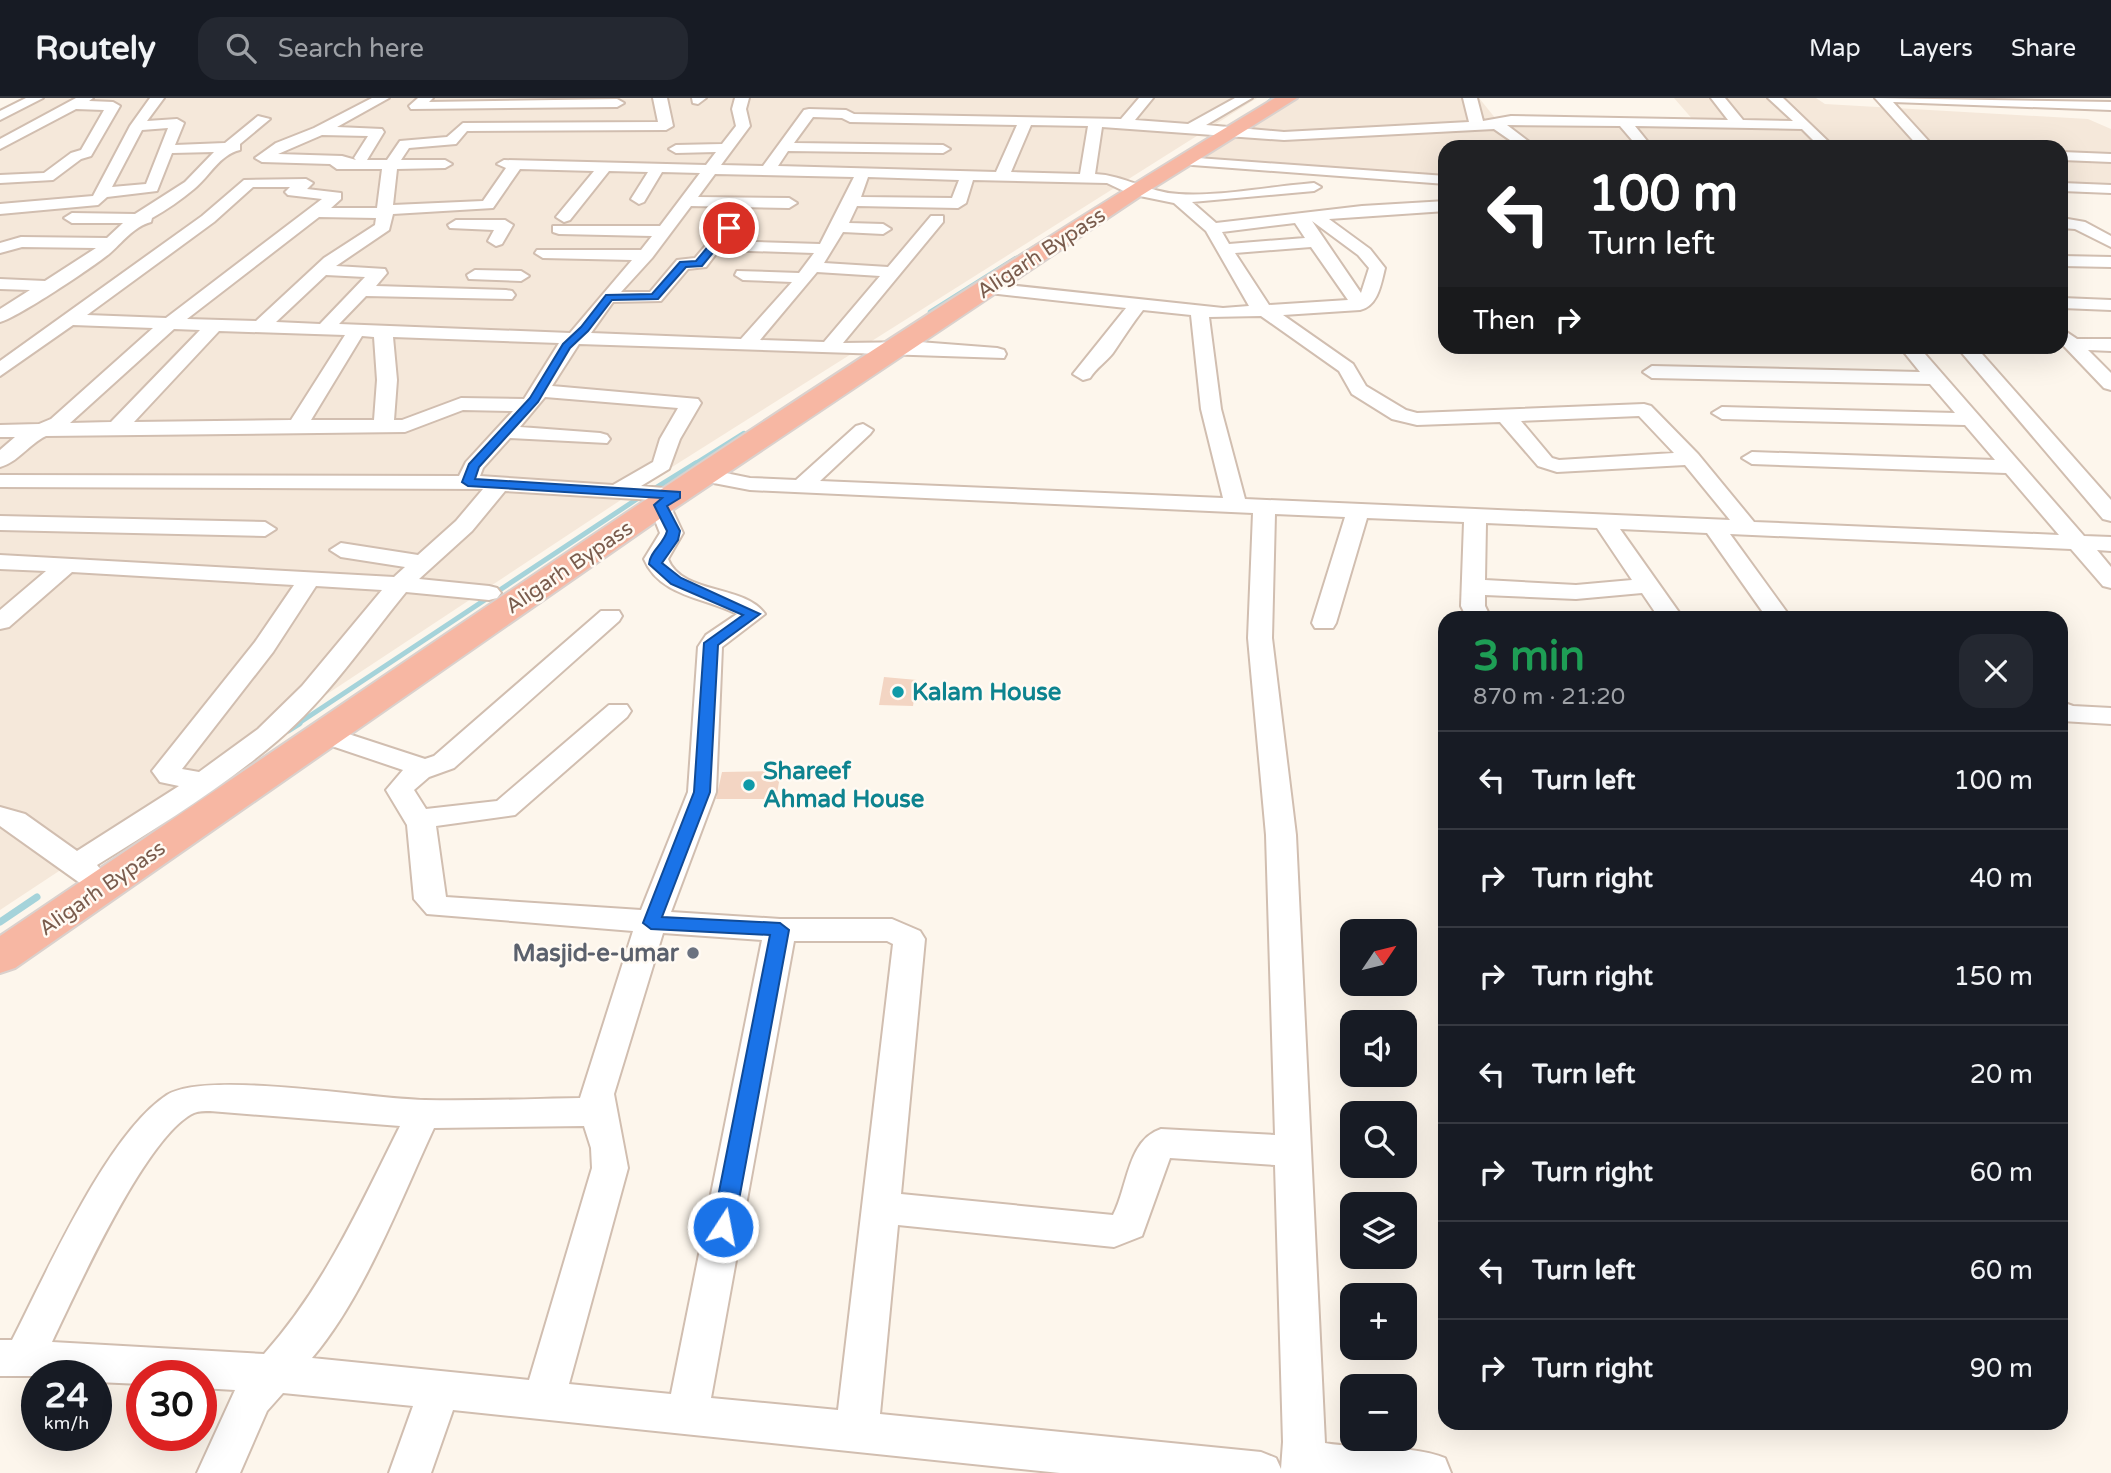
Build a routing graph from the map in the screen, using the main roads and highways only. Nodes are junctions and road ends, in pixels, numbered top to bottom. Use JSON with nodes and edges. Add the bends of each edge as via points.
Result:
{"nodes":[{"id":1,"x":1281,"y":103,"type":"edge"},
{"id":2,"x":0,"y":957,"type":"edge"}],
"edges":[{"from":1,"to":2,"type":"highway","name":"Aligarh Bypass","via":[[1135,191],[668,500]]}]}
